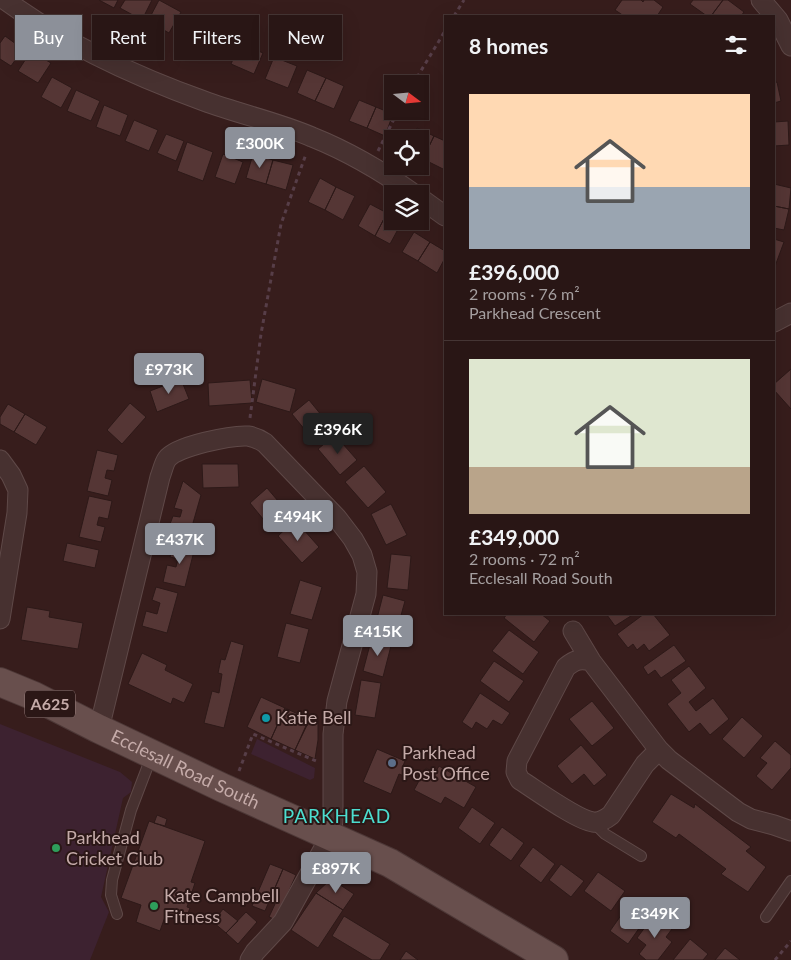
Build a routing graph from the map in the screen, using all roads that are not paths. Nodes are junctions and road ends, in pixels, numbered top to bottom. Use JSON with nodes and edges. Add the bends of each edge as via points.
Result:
{"nodes":[{"id":1,"x":5,"y":0,"type":"edge"},
{"id":2,"x":761,"y":0,"type":"edge"},
{"id":3,"x":774,"y":15,"type":"edge"},
{"id":4,"x":775,"y":16,"type":"edge"},
{"id":5,"x":788,"y":34,"type":"edge"},
{"id":6,"x":400,"y":185,"type":"edge"},
{"id":7,"x":429,"y":204,"type":"edge"},
{"id":8,"x":444,"y":215,"type":"edge"},
{"id":9,"x":791,"y":313,"type":"edge"},
{"id":10,"x":775,"y":321,"type":"edge"},
{"id":11,"x":0,"y":460,"type":"edge"},
{"id":12,"x":0,"y":619,"type":"edge"},
{"id":13,"x":573,"y":631,"type":"dead end"},
{"id":14,"x":591,"y":661,"type":"junction"},
{"id":15,"x":0,"y":682,"type":"edge"},
{"id":16,"x":99,"y":729,"type":"junction"},
{"id":17,"x":659,"y":750,"type":"junction"},
{"id":18,"x":152,"y":754,"type":"junction"},
{"id":19,"x":594,"y":822,"type":"junction"},
{"id":20,"x":791,"y":832,"type":"edge"},
{"id":21,"x":330,"y":837,"type":"junction"},
{"id":22,"x":640,"y":856,"type":"dead end"},
{"id":23,"x":791,"y":881,"type":"edge"},
{"id":24,"x":117,"y":914,"type":"dead end"},
{"id":25,"x":766,"y":917,"type":"dead end"},
{"id":26,"x":250,"y":960,"type":"edge"},
{"id":27,"x":554,"y":960,"type":"edge"}],
"edges":[{"from":1,"to":6,"type":"street","via":[[59,36],[122,68],[203,101],[312,136]]},
{"from":2,"to":3,"type":"street"},
{"from":4,"to":5,"type":"street"},
{"from":7,"to":8,"type":"street"},
{"from":9,"to":10,"type":"street"},
{"from":11,"to":12,"type":"street","via":[[18,490]]},
{"from":13,"to":14,"type":"street"},
{"from":14,"to":17,"type":"street"},
{"from":14,"to":19,"type":"street","via":[[574,661],[566,667],[517,761],[516,772],[520,780],[578,816]]},
{"from":15,"to":16,"type":"main road","name":"Ecclesall Road South","number":"A625"},
{"from":16,"to":18,"type":"main road","name":"Ecclesall Road South","number":"A625"},
{"from":16,"to":21,"type":"street","via":[[167,459],[188,447],[246,436],[256,438],[266,443],[337,518],[357,547],[367,572],[366,594],[337,702]]},
{"from":17,"to":19,"type":"street","via":[[645,764],[611,815],[603,821]]},
{"from":17,"to":20,"type":"street","via":[[738,812]]},
{"from":18,"to":21,"type":"main road","name":"Ecclesall Road South","number":"A625"},
{"from":18,"to":24,"type":"lane","via":[[131,810],[112,880],[111,895]]},
{"from":19,"to":22,"type":"lane","via":[[605,834]]},
{"from":21,"to":26,"type":"street","via":[[283,922]]},
{"from":21,"to":27,"type":"main road","name":"Ecclesall Road South","number":"A625","via":[[390,863]]},
{"from":23,"to":25,"type":"lane"}]}
